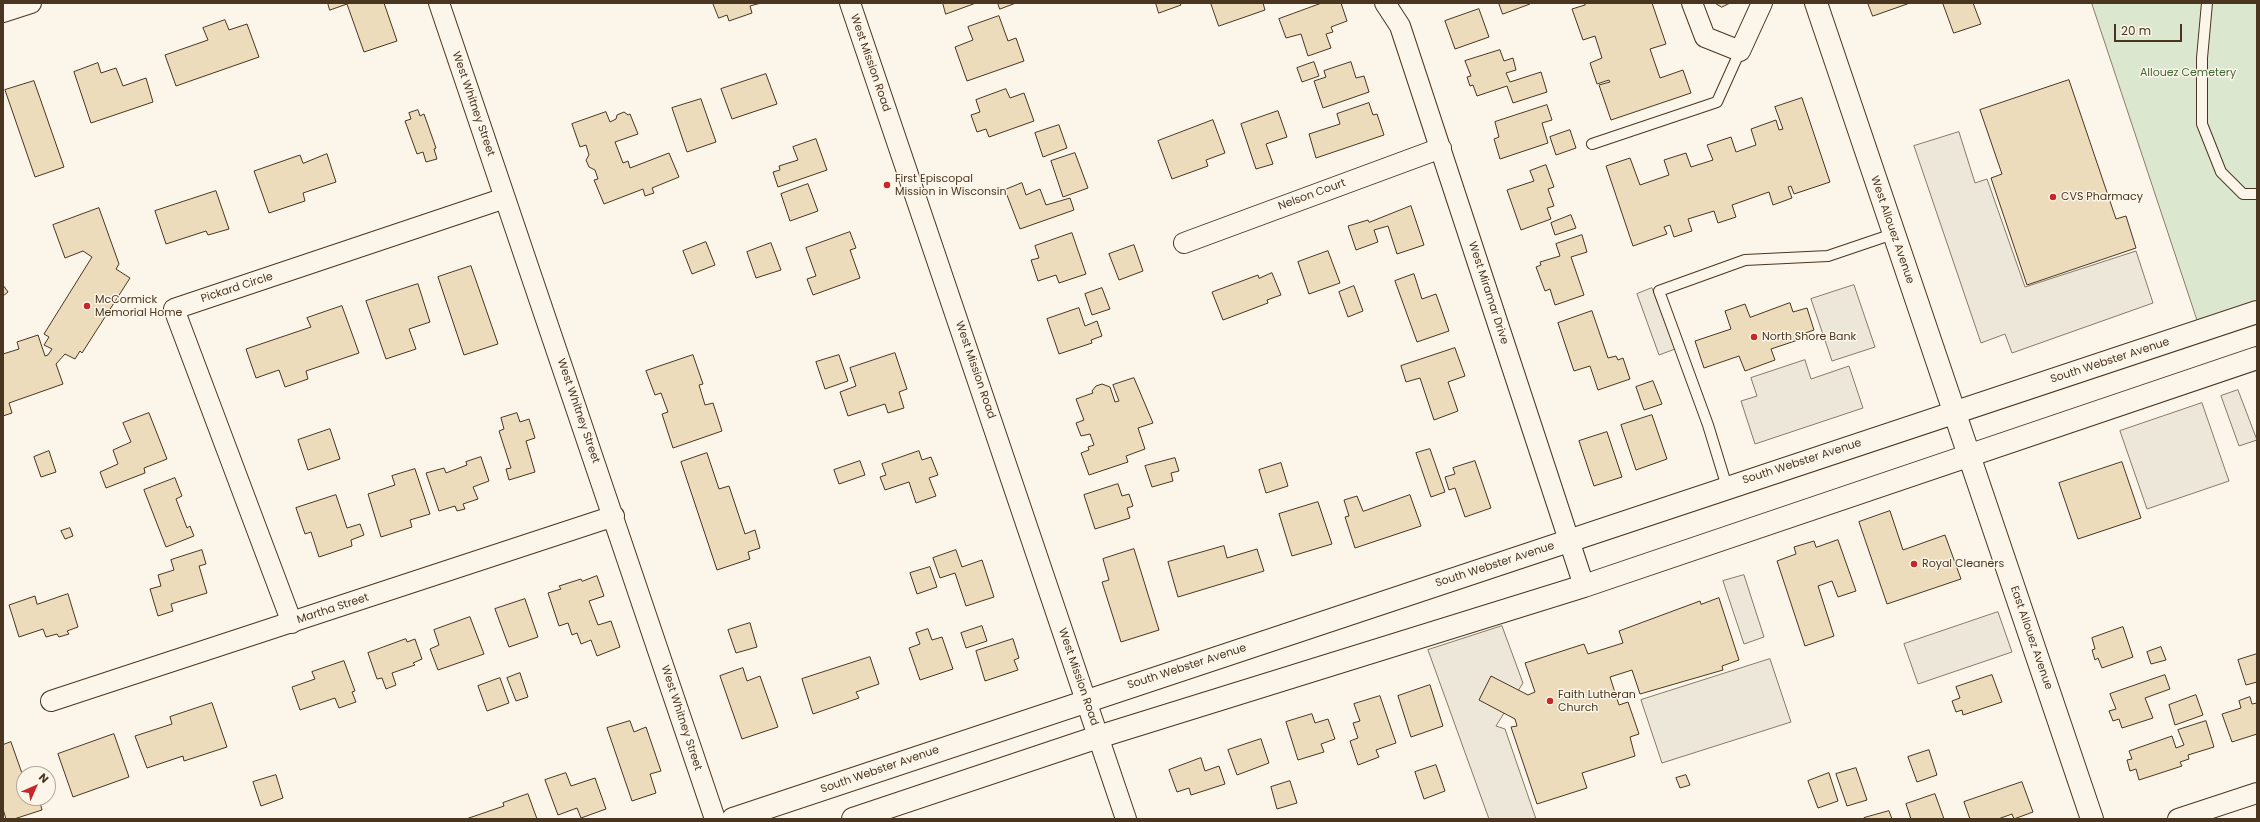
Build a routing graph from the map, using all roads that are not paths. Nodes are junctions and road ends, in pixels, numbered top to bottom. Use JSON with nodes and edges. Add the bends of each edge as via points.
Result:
{"nodes":[{"id":1,"x":31,"y":3,"type":"edge"},
{"id":2,"x":439,"y":3,"type":"edge"},
{"id":3,"x":850,"y":3,"type":"edge"},
{"id":4,"x":1384,"y":3,"type":"edge"},
{"id":5,"x":1692,"y":3,"type":"edge"},
{"id":6,"x":1762,"y":3,"type":"edge"},
{"id":7,"x":1816,"y":3,"type":"edge"},
{"id":8,"x":2207,"y":3,"type":"edge"},
{"id":9,"x":3,"y":12,"type":"edge"},
{"id":10,"x":1740,"y":51,"type":"junction"},
{"id":11,"x":1592,"y":144,"type":"dead end"},
{"id":12,"x":1441,"y":148,"type":"junction"},
{"id":13,"x":2257,"y":194,"type":"edge"},
{"id":14,"x":505,"y":198,"type":"junction"},
{"id":15,"x":1893,"y":234,"type":"junction"},
{"id":16,"x":1184,"y":243,"type":"dead end"},
{"id":17,"x":2257,"y":312,"type":"edge"},
{"id":18,"x":2257,"y":358,"type":"edge"},
{"id":19,"x":1954,"y":413,"type":"junction"},
{"id":20,"x":1968,"y":457,"type":"junction"},
{"id":21,"x":1728,"y":487,"type":"junction"},
{"id":22,"x":614,"y":516,"type":"junction"},
{"id":23,"x":1569,"y":540,"type":"junction"},
{"id":24,"x":1584,"y":586,"type":"junction"},
{"id":25,"x":292,"y":623,"type":"junction"},
{"id":26,"x":1086,"y":700,"type":"junction"},
{"id":27,"x":51,"y":701,"type":"dead end"},
{"id":28,"x":1098,"y":737,"type":"junction"},
{"id":29,"x":2257,"y":793,"type":"edge"},
{"id":30,"x":715,"y":819,"type":"edge"},
{"id":31,"x":733,"y":819,"type":"edge"},
{"id":32,"x":853,"y":819,"type":"edge"},
{"id":33,"x":1126,"y":819,"type":"edge"},
{"id":34,"x":2092,"y":819,"type":"edge"},
{"id":35,"x":2178,"y":819,"type":"edge"}],
"edges":[{"from":1,"to":9,"type":"street"},
{"from":2,"to":14,"type":"street","name":"West Whitney Street"},
{"from":3,"to":26,"type":"street","name":"West Mission Road"},
{"from":4,"to":12,"type":"street","name":"West Miramar Drive","via":[[1400,26]]},
{"from":5,"to":10,"type":"street","via":[[1705,37]]},
{"from":6,"to":10,"type":"street"},
{"from":7,"to":15,"type":"main road","name":"West Allouez Avenue"},
{"from":8,"to":13,"type":"lane","via":[[2202,58],[2202,124],[2220,172],[2243,194]]},
{"from":10,"to":11,"type":"lane","via":[[1717,102]]},
{"from":12,"to":16,"type":"street","name":"Nelson Court"},
{"from":12,"to":23,"type":"street","name":"West Miramar Drive"},
{"from":14,"to":22,"type":"street","name":"West Whitney Street"},
{"from":14,"to":25,"type":"street","name":"Pickard Circle","via":[[174,309]]},
{"from":15,"to":19,"type":"main road","name":"West Allouez Avenue"},
{"from":15,"to":21,"type":"lane","via":[[1828,256],[1745,260],[1659,291]]},
{"from":17,"to":19,"type":"main road","name":"South Webster Avenue"},
{"from":18,"to":20,"type":"main road"},
{"from":19,"to":20,"type":"main road","name":"West Allouez Avenue"},
{"from":19,"to":21,"type":"main road","name":"South Webster Avenue"},
{"from":20,"to":24,"type":"main road"},
{"from":20,"to":34,"type":"main road","name":"East Allouez Avenue"},
{"from":21,"to":23,"type":"main road","name":"South Webster Avenue"},
{"from":22,"to":25,"type":"street","name":"Martha Street"},
{"from":22,"to":30,"type":"street","name":"West Whitney Street"},
{"from":23,"to":24,"type":"street","name":"West Miramar Drive"},
{"from":23,"to":26,"type":"main road","name":"South Webster Avenue"},
{"from":24,"to":28,"type":"main road"},
{"from":25,"to":27,"type":"street","name":"Martha Street"},
{"from":26,"to":28,"type":"street","name":"West Mission Road"},
{"from":26,"to":31,"type":"main road","name":"South Webster Avenue"},
{"from":28,"to":32,"type":"main road"},
{"from":28,"to":33,"type":"street","name":"West Mission Road"},
{"from":29,"to":35,"type":"street"}]}
